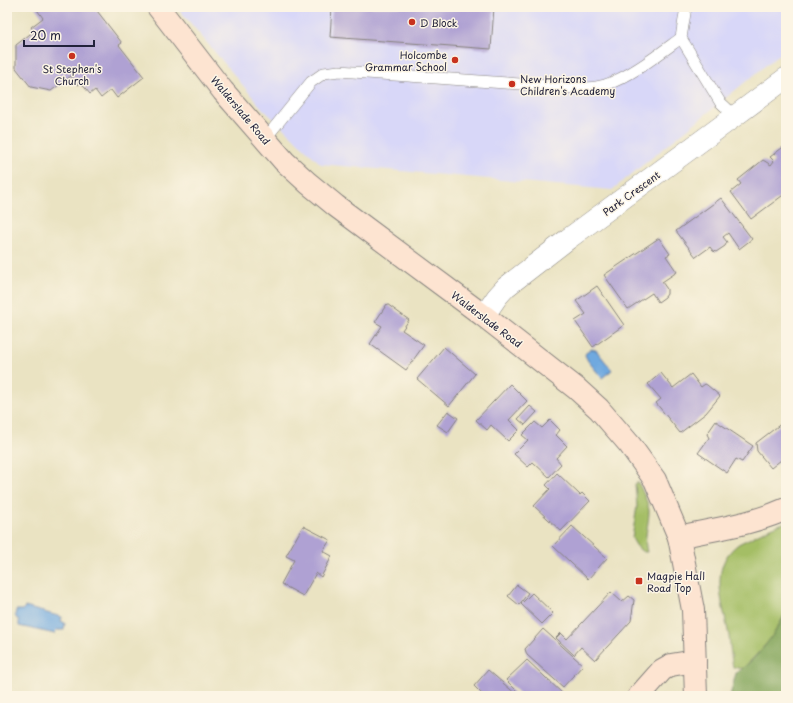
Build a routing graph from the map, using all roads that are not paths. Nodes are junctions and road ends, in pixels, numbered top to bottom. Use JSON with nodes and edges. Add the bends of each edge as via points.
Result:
{"nodes":[{"id":1,"x":158,"y":7,"type":"edge"},
{"id":2,"x":686,"y":7,"type":"edge"},
{"id":3,"x":681,"y":38,"type":"junction"},
{"id":4,"x":786,"y":78,"type":"edge"},
{"id":5,"x":735,"y":116,"type":"junction"},
{"id":6,"x":265,"y":139,"type":"junction"},
{"id":7,"x":484,"y":316,"type":"junction"},
{"id":8,"x":786,"y":509,"type":"edge"},
{"id":9,"x":679,"y":537,"type":"junction"},
{"id":10,"x":695,"y":661,"type":"junction"},
{"id":11,"x":639,"y":696,"type":"edge"},
{"id":12,"x":696,"y":696,"type":"edge"}],
"edges":[{"from":1,"to":6,"type":"street","name":"Walderslade Road","via":[[223,91]]},
{"from":2,"to":3,"type":"lane"},
{"from":3,"to":5,"type":"lane","via":[[720,102]]},
{"from":3,"to":6,"type":"lane","via":[[617,81],[588,88],[339,71],[324,73],[311,82]]},
{"from":4,"to":5,"type":"street","name":"Park Crescent"},
{"from":5,"to":7,"type":"street","name":"Park Crescent","via":[[506,287]]},
{"from":6,"to":7,"type":"street","name":"Walderslade Road","via":[[284,161],[325,197]]},
{"from":7,"to":9,"type":"street","name":"Walderslade Road","via":[[599,409],[630,445],[655,480]]},
{"from":8,"to":9,"type":"street","via":[[748,522]]},
{"from":9,"to":10,"type":"street","name":"Walderslade Road","via":[[693,610]]},
{"from":10,"to":11,"type":"street","via":[[671,665],[662,670]]},
{"from":10,"to":12,"type":"street","name":"Walderslade Road"}]}
